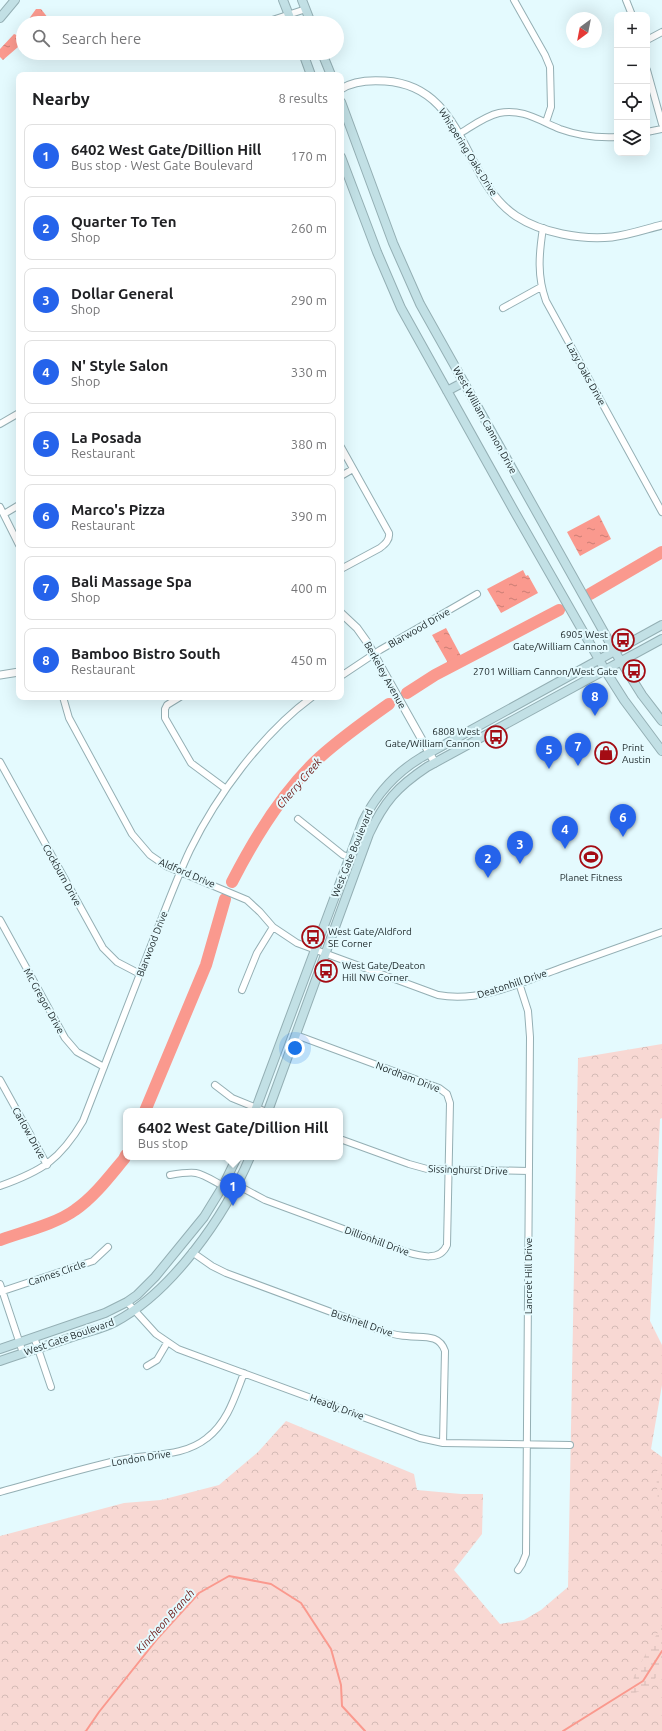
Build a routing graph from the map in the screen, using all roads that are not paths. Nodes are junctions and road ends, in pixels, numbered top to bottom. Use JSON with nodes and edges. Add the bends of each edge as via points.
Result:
{"nodes":[{"id":1,"x":15,"y":0,"type":"edge"},
{"id":2,"x":283,"y":0,"type":"edge"},
{"id":3,"x":302,"y":0,"type":"edge"},
{"id":4,"x":514,"y":0,"type":"edge"},
{"id":5,"x":626,"y":0,"type":"edge"},
{"id":6,"x":306,"y":9,"type":"junction"},
{"id":7,"x":631,"y":12,"type":"edge"},
{"id":8,"x":289,"y":14,"type":"junction"},
{"id":9,"x":283,"y":16,"type":"edge"},
{"id":10,"x":308,"y":16,"type":"edge"},
{"id":11,"x":0,"y":18,"type":"edge"},
{"id":12,"x":662,"y":32,"type":"edge"},
{"id":13,"x":650,"y":38,"type":"edge"},
{"id":14,"x":306,"y":60,"type":"edge"},
{"id":15,"x":325,"y":60,"type":"edge"},
{"id":16,"x":310,"y":72,"type":"edge"},
{"id":17,"x":330,"y":72,"type":"edge"},
{"id":18,"x":650,"y":81,"type":"edge"},
{"id":19,"x":344,"y":88,"type":"edge"},
{"id":20,"x":344,"y":110,"type":"edge"},
{"id":21,"x":546,"y":122,"type":"junction"},
{"id":22,"x":662,"y":124,"type":"edge"},
{"id":23,"x":662,"y":129,"type":"edge"},
{"id":24,"x":650,"y":131,"type":"edge"},
{"id":25,"x":459,"y":134,"type":"junction"},
{"id":26,"x":614,"y":137,"type":"edge"},
{"id":27,"x":344,"y":166,"type":"edge"},
{"id":28,"x":662,"y":225,"type":"edge"},
{"id":29,"x":543,"y":228,"type":"junction"},
{"id":30,"x":541,"y":287,"type":"junction"},
{"id":31,"x":503,"y":308,"type":"dead end"},
{"id":32,"x":464,"y":382,"type":"junction"},
{"id":33,"x":447,"y":391,"type":"junction"},
{"id":34,"x":16,"y":415,"type":"edge"},
{"id":35,"x":0,"y":424,"type":"edge"},
{"id":36,"x":344,"y":452,"type":"edge"},
{"id":37,"x":353,"y":469,"type":"junction"},
{"id":38,"x":344,"y":474,"type":"edge"},
{"id":39,"x":662,"y":496,"type":"edge"},
{"id":40,"x":656,"y":500,"type":"junction"},
{"id":41,"x":0,"y":507,"type":"edge"},
{"id":42,"x":16,"y":508,"type":"edge"},
{"id":43,"x":662,"y":512,"type":"edge"},
{"id":44,"x":4,"y":514,"type":"junction"},
{"id":45,"x":16,"y":540,"type":"edge"},
{"id":46,"x":344,"y":567,"type":"edge"},
{"id":47,"x":477,"y":594,"type":"dead end"},
{"id":48,"x":344,"y":616,"type":"edge"},
{"id":49,"x":662,"y":626,"type":"edge"},
{"id":50,"x":662,"y":639,"type":"edge"},
{"id":51,"x":615,"y":652,"type":"junction"},
{"id":52,"x":374,"y":654,"type":"junction"},
{"id":53,"x":599,"y":660,"type":"junction"},
{"id":54,"x":621,"y":661,"type":"junction"},
{"id":55,"x":605,"y":670,"type":"junction"},
{"id":56,"x":16,"y":672,"type":"edge"},
{"id":57,"x":344,"y":674,"type":"edge"},
{"id":58,"x":0,"y":675,"type":"edge"},
{"id":59,"x":64,"y":700,"type":"edge"},
{"id":60,"x":175,"y":700,"type":"edge"},
{"id":61,"x":302,"y":700,"type":"edge"},
{"id":62,"x":496,"y":716,"type":"junction"},
{"id":63,"x":662,"y":721,"type":"edge"},
{"id":64,"x":503,"y":727,"type":"junction"},
{"id":65,"x":662,"y":751,"type":"edge"},
{"id":66,"x":429,"y":753,"type":"junction"},
{"id":67,"x":0,"y":762,"type":"edge"},
{"id":68,"x":435,"y":763,"type":"junction"},
{"id":69,"x":226,"y":789,"type":"junction"},
{"id":70,"x":298,"y":819,"type":"dead end"},
{"id":71,"x":348,"y":857,"type":"junction"},
{"id":72,"x":181,"y":871,"type":"junction"},
{"id":73,"x":0,"y":920,"type":"edge"},
{"id":74,"x":273,"y":927,"type":"junction"},
{"id":75,"x":662,"y":932,"type":"edge"},
{"id":76,"x":314,"y":951,"type":"junction"},
{"id":77,"x":325,"y":955,"type":"junction"},
{"id":78,"x":140,"y":974,"type":"junction"},
{"id":79,"x":519,"y":983,"type":"junction"},
{"id":80,"x":242,"y":990,"type":"dead end"},
{"id":81,"x":296,"y":1035,"type":"junction"},
{"id":82,"x":104,"y":1067,"type":"junction"},
{"id":83,"x":0,"y":1080,"type":"edge"},
{"id":84,"x":215,"y":1085,"type":"dead end"},
{"id":85,"x":253,"y":1108,"type":"edge"},
{"id":86,"x":255,"y":1108,"type":"edge"},
{"id":87,"x":269,"y":1108,"type":"edge"},
{"id":88,"x":343,"y":1140,"type":"edge"},
{"id":89,"x":236,"y":1160,"type":"edge"},
{"id":90,"x":249,"y":1160,"type":"edge"},
{"id":91,"x":47,"y":1165,"type":"junction"},
{"id":92,"x":448,"y":1170,"type":"junction"},
{"id":93,"x":529,"y":1171,"type":"junction"},
{"id":94,"x":170,"y":1175,"type":"dead end"},
{"id":95,"x":237,"y":1185,"type":"junction"},
{"id":96,"x":0,"y":1186,"type":"edge"},
{"id":97,"x":223,"y":1186,"type":"junction"},
{"id":98,"x":108,"y":1247,"type":"dead end"},
{"id":99,"x":192,"y":1252,"type":"junction"},
{"id":100,"x":0,"y":1284,"type":"edge"},
{"id":101,"x":1,"y":1292,"type":"edge"},
{"id":102,"x":127,"y":1302,"type":"junction"},
{"id":103,"x":134,"y":1311,"type":"junction"},
{"id":104,"x":34,"y":1337,"type":"junction"},
{"id":105,"x":20,"y":1343,"type":"junction"},
{"id":106,"x":167,"y":1343,"type":"junction"},
{"id":107,"x":0,"y":1349,"type":"edge"},
{"id":108,"x":38,"y":1349,"type":"junction"},
{"id":109,"x":23,"y":1354,"type":"junction"},
{"id":110,"x":0,"y":1361,"type":"edge"},
{"id":111,"x":147,"y":1366,"type":"dead end"},
{"id":112,"x":244,"y":1373,"type":"junction"},
{"id":113,"x":50,"y":1387,"type":"dead end"},
{"id":114,"x":444,"y":1443,"type":"junction"},
{"id":115,"x":527,"y":1445,"type":"junction"},
{"id":116,"x":570,"y":1445,"type":"dead end"},
{"id":117,"x":0,"y":1492,"type":"edge"},
{"id":118,"x":518,"y":1570,"type":"dead end"}],
"edges":[{"from":1,"to":11,"type":"main road"},
{"from":2,"to":8,"type":"main road"},
{"from":3,"to":6,"type":"main road"},
{"from":4,"to":21,"type":"street","via":[[550,67],[551,107]]},
{"from":5,"to":7,"type":"street"},
{"from":6,"to":8,"type":"street"},
{"from":6,"to":10,"type":"main road"},
{"from":8,"to":9,"type":"street"},
{"from":12,"to":13,"type":"street"},
{"from":14,"to":16,"type":"main road"},
{"from":15,"to":17,"type":"main road"},
{"from":18,"to":22,"type":"street"},
{"from":19,"to":25,"type":"street","name":"Whispering Oaks Drive","via":[[380,80],[415,88],[443,108]]},
{"from":20,"to":32,"type":"main road","name":"West William Cannon Drive","via":[[406,273],[420,304]]},
{"from":21,"to":25,"type":"street","via":[[521,112],[498,113]]},
{"from":21,"to":26,"type":"street","via":[[587,137]]},
{"from":23,"to":24,"type":"street"},
{"from":25,"to":29,"type":"street","name":"Whispering Oaks Drive","via":[[483,179],[503,206],[528,223]]},
{"from":27,"to":33,"type":"main road","name":"West William Cannon Drive","via":[[401,308]]},
{"from":28,"to":29,"type":"street","name":"Whispering Oaks Drive","via":[[626,235],[600,237],[568,234]]},
{"from":29,"to":30,"type":"street","name":"Lazy Oaks Drive","via":[[539,257]]},
{"from":30,"to":31,"type":"street"},
{"from":30,"to":40,"type":"street","name":"Lazy Oaks Drive","via":[[546,301]]},
{"from":32,"to":33,"type":"main road"},
{"from":32,"to":51,"type":"main road","name":"West William Cannon Drive"},
{"from":33,"to":53,"type":"main road","name":"West William Cannon Drive"},
{"from":34,"to":35,"type":"street"},
{"from":36,"to":37,"type":"street"},
{"from":37,"to":38,"type":"street"},
{"from":37,"to":46,"type":"street","via":[[389,536],[380,548]]},
{"from":39,"to":40,"type":"street"},
{"from":40,"to":43,"type":"street","name":"Lazy Oaks Drive"},
{"from":41,"to":44,"type":"street"},
{"from":42,"to":44,"type":"street"},
{"from":44,"to":45,"type":"street"},
{"from":47,"to":52,"type":"street","name":"Blarwood Drive"},
{"from":48,"to":52,"type":"street","name":"Berkeley Avenue","via":[[357,628]]},
{"from":49,"to":51,"type":"main road","name":"West Gate Boulevard"},
{"from":50,"to":54,"type":"main road","name":"West Gate Boulevard"},
{"from":51,"to":53,"type":"main road","name":"West Gate Boulevard"},
{"from":51,"to":54,"type":"main road","name":"West William Cannon Drive"},
{"from":52,"to":57,"type":"street","name":"Blarwood Drive"},
{"from":52,"to":66,"type":"street","name":"Berkeley Avenue"},
{"from":53,"to":55,"type":"main road","name":"West William Cannon Drive"},
{"from":53,"to":62,"type":"main road","name":"West Gate Boulevard"},
{"from":54,"to":55,"type":"main road","name":"West Gate Boulevard"},
{"from":54,"to":63,"type":"main road","name":"West William Cannon Drive"},
{"from":55,"to":64,"type":"main road","name":"West Gate Boulevard"},
{"from":55,"to":65,"type":"main road","name":"West William Cannon Drive"},
{"from":56,"to":58,"type":"street"},
{"from":59,"to":72,"type":"street","name":"Aldford Drive","via":[[69,718],[132,834],[150,855],[162,864]]},
{"from":60,"to":69,"type":"street","via":[[167,705],[164,718],[191,763]]},
{"from":61,"to":69,"type":"street","name":"Blarwood Drive","via":[[266,739]]},
{"from":62,"to":64,"type":"main road"},
{"from":62,"to":66,"type":"main road","name":"West Gate Boulevard"},
{"from":64,"to":68,"type":"main road","name":"West Gate Boulevard"},
{"from":66,"to":68,"type":"street","name":"Berkeley Avenue"},
{"from":66,"to":71,"type":"main road","name":"West Gate Boulevard","via":[[406,767],[379,794],[363,821]]},
{"from":67,"to":78,"type":"street","name":"Cockburn Drive","via":[[103,948],[117,962]]},
{"from":68,"to":77,"type":"main road","name":"West Gate Boulevard","via":[[400,787],[376,819]]},
{"from":69,"to":72,"type":"street","name":"Blarwood Drive","via":[[197,837]]},
{"from":70,"to":71,"type":"street"},
{"from":71,"to":76,"type":"main road","name":"West Gate Boulevard"},
{"from":72,"to":74,"type":"street","name":"Aldford Drive","via":[[247,900]]},
{"from":72,"to":78,"type":"street","name":"Blarwood Drive"},
{"from":73,"to":82,"type":"street","name":"Mc Gregor Drive","via":[[65,1038],[77,1052]]},
{"from":74,"to":76,"type":"street","name":"Aldford Drive","via":[[289,939]]},
{"from":74,"to":80,"type":"street","via":[[256,953]]},
{"from":75,"to":79,"type":"street","name":"Deatonhill Drive"},
{"from":76,"to":77,"type":"street","name":"Deatonhill Drive"},
{"from":76,"to":86,"type":"main road","name":"West Gate Boulevard"},
{"from":77,"to":79,"type":"street","name":"Deatonhill Drive","via":[[448,997],[482,995]]},
{"from":77,"to":81,"type":"main road","name":"West Gate Boulevard"},
{"from":78,"to":82,"type":"street","name":"Blarwood Drive"},
{"from":79,"to":93,"type":"street","name":"Lancret Hill Drive","via":[[530,1021]]},
{"from":81,"to":87,"type":"main road","name":"West Gate Boulevard"},
{"from":81,"to":92,"type":"street","name":"Nordham Drive","via":[[447,1094],[450,1103]]},
{"from":82,"to":91,"type":"street","name":"Blarwood Drive","via":[[83,1121],[59,1155]]},
{"from":83,"to":91,"type":"street","name":"Carlow Drive"},
{"from":84,"to":85,"type":"street","via":[[226,1095]]},
{"from":88,"to":92,"type":"street","name":"Sissinghurst Drive","via":[[409,1164],[427,1169]]},
{"from":89,"to":97,"type":"main road","name":"West Gate Boulevard"},
{"from":90,"to":95,"type":"main road","name":"West Gate Boulevard"},
{"from":91,"to":96,"type":"street","name":"Blarwood Drive"},
{"from":92,"to":93,"type":"street","name":"Sissinghurst Drive"},
{"from":92,"to":95,"type":"street","name":"Dillionhill Drive","via":[[448,1240],[445,1249],[434,1256],[415,1254],[394,1247],[266,1200]]},
{"from":93,"to":115,"type":"street","name":"Lancret Hill Drive"},
{"from":94,"to":97,"type":"street","via":[[192,1171]]},
{"from":95,"to":99,"type":"main road","name":"West Gate Boulevard","via":[[216,1221]]},
{"from":97,"to":102,"type":"main road","name":"West Gate Boulevard","via":[[178,1251],[146,1286]]},
{"from":98,"to":101,"type":"street","name":"Cannes Circle","via":[[93,1261]]},
{"from":99,"to":103,"type":"main road","name":"West Gate Boulevard","via":[[156,1294]]},
{"from":99,"to":114,"type":"street","name":"Bushnell Drive","via":[[226,1273],[385,1332],[428,1337],[441,1342],[445,1351]]},
{"from":100,"to":101,"type":"street"},
{"from":101,"to":105,"type":"street"},
{"from":102,"to":103,"type":"street","name":"Headly Drive"},
{"from":102,"to":104,"type":"main road","name":"West Gate Boulevard","via":[[105,1313]]},
{"from":103,"to":106,"type":"street","name":"Headly Drive"},
{"from":103,"to":108,"type":"main road","name":"West Gate Boulevard","via":[[114,1323]]},
{"from":104,"to":105,"type":"main road","name":"West Gate Boulevard"},
{"from":104,"to":108,"type":"street"},
{"from":105,"to":107,"type":"main road","name":"West Gate Boulevard"},
{"from":105,"to":109,"type":"street"},
{"from":106,"to":111,"type":"street","via":[[157,1360]]},
{"from":106,"to":112,"type":"street","name":"Headly Drive"},
{"from":108,"to":109,"type":"main road","name":"West Gate Boulevard"},
{"from":108,"to":113,"type":"street"},
{"from":109,"to":110,"type":"main road","name":"West Gate Boulevard"},
{"from":112,"to":114,"type":"street","name":"Headly Drive","via":[[420,1438]]},
{"from":112,"to":117,"type":"street","name":"London Drive","via":[[224,1420],[213,1433],[197,1445],[163,1455],[121,1460]]},
{"from":114,"to":115,"type":"street","name":"Headly Drive"},
{"from":115,"to":116,"type":"street","name":"Headly Drive"},
{"from":115,"to":118,"type":"street","name":"Lancret Hill Drive","via":[[526,1554]]}]}
